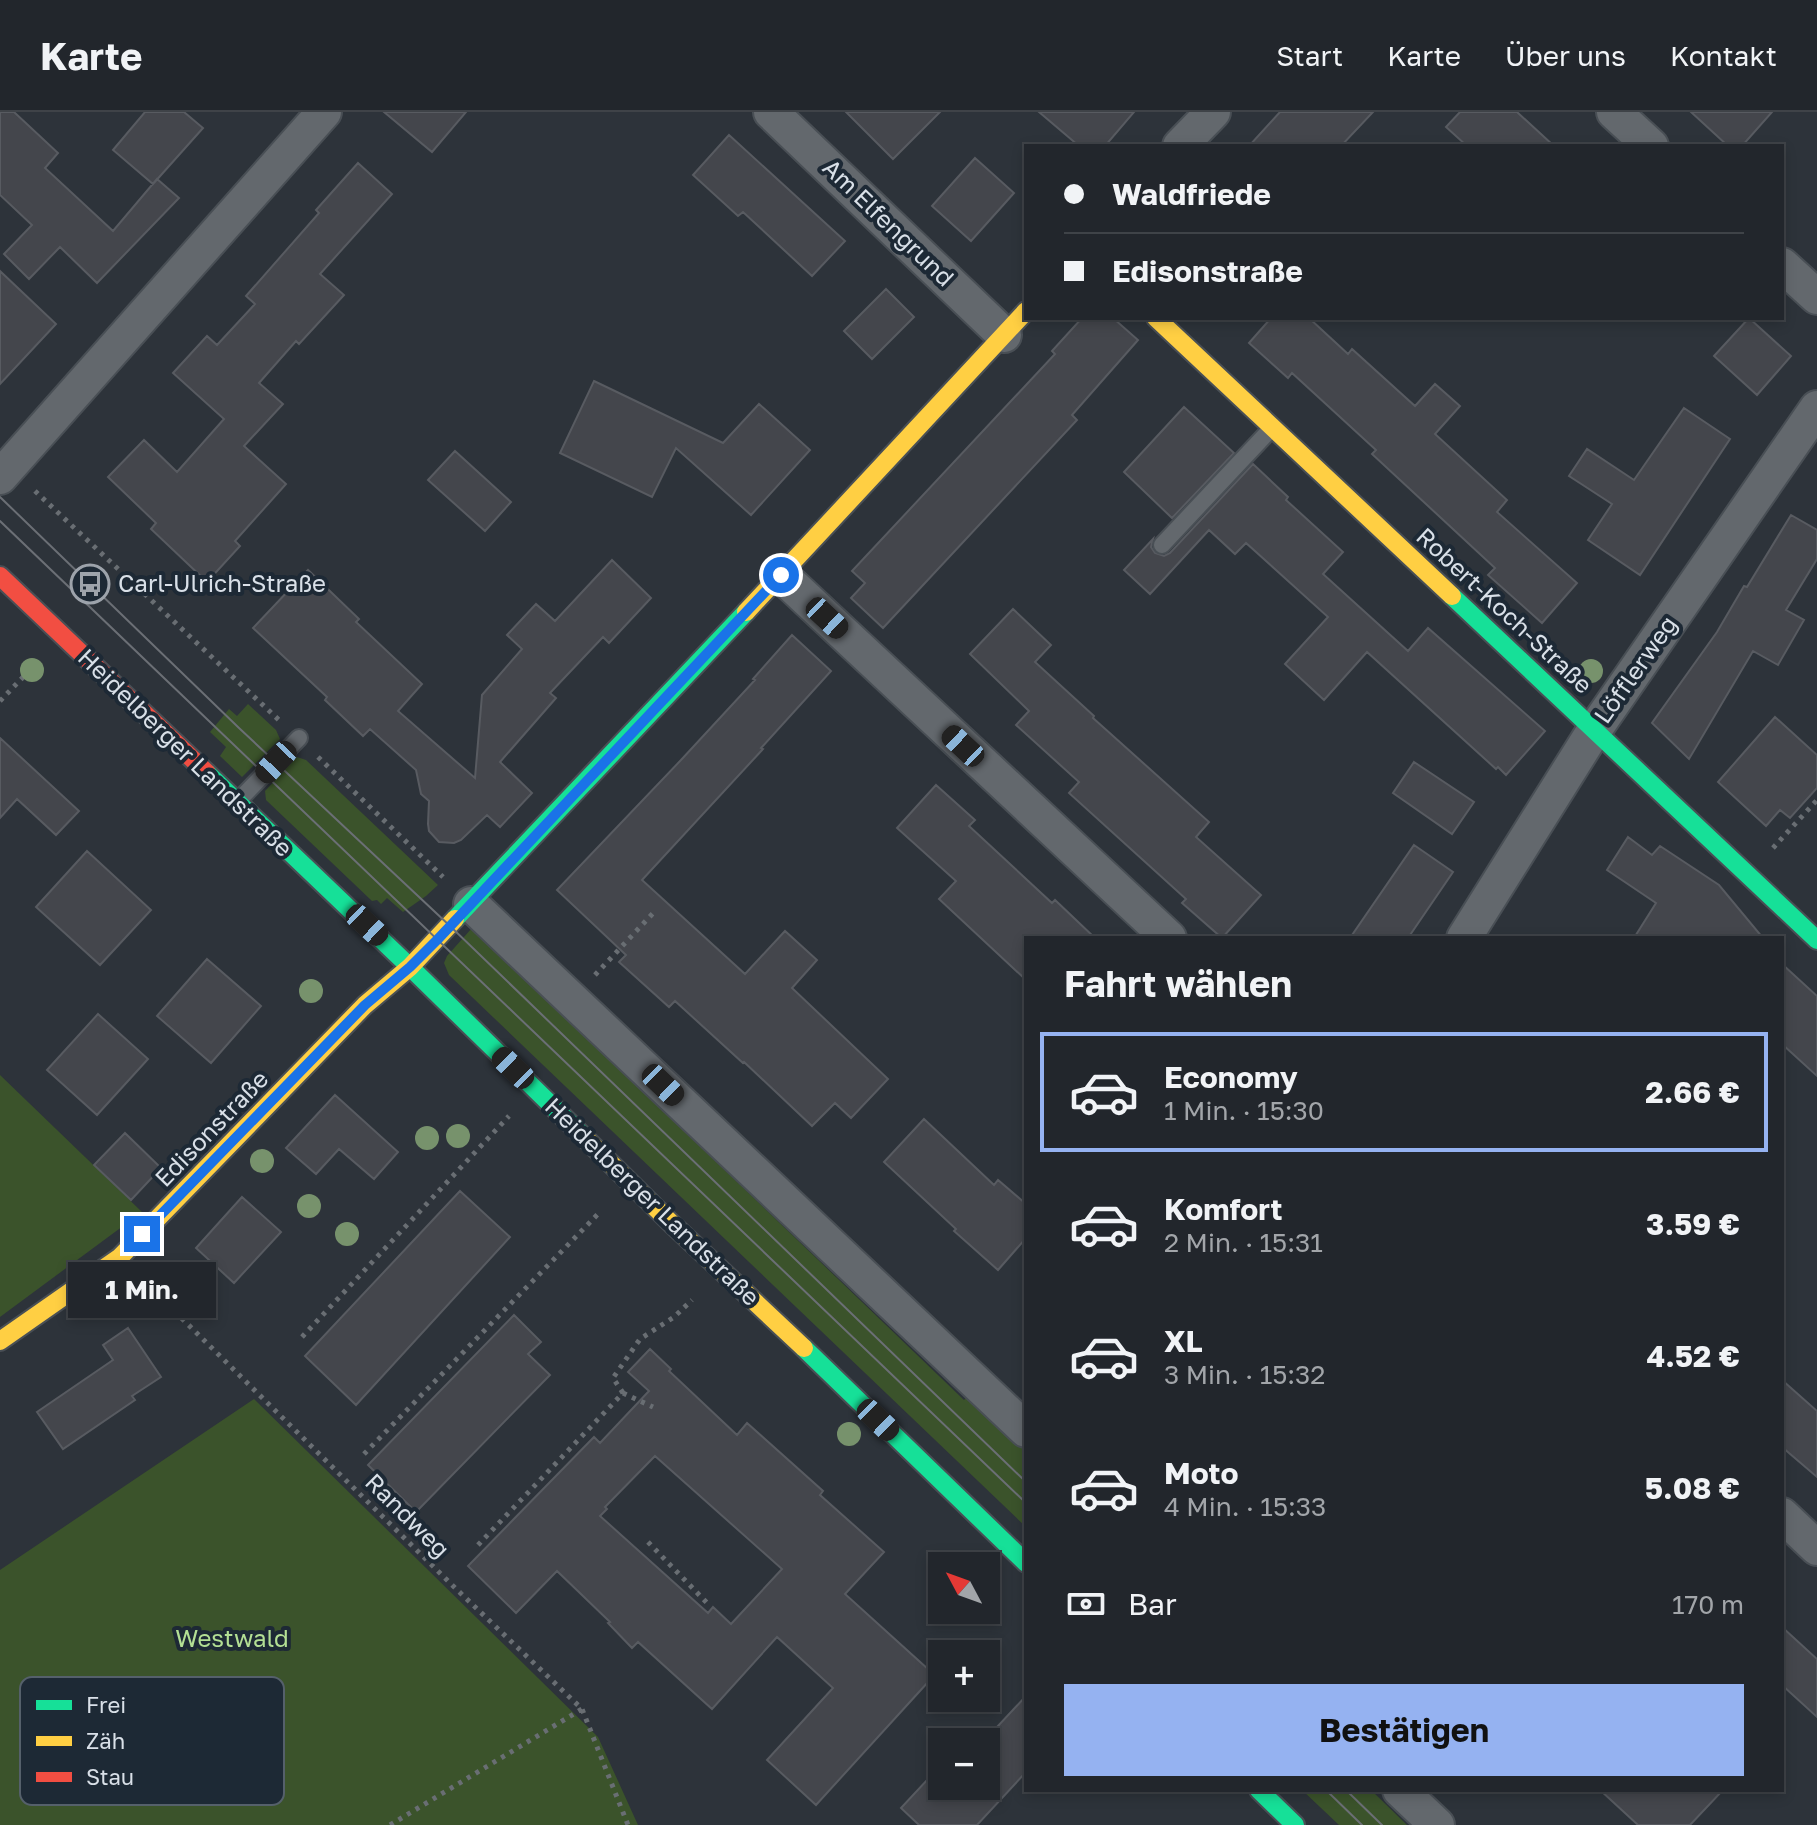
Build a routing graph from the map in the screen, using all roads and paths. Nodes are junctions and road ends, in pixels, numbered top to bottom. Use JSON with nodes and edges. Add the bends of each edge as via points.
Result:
{"nodes":[{"id":1,"x":324,"y":112,"type":"edge"},
{"id":2,"x":771,"y":112,"type":"edge"},
{"id":3,"x":1213,"y":112,"type":"edge"},
{"id":4,"x":1614,"y":112,"type":"edge"},
{"id":5,"x":1182,"y":144,"type":"edge"},
{"id":6,"x":1649,"y":144,"type":"edge"},
{"id":7,"x":1784,"y":267,"type":"edge"},
{"id":8,"x":1817,"y":297,"type":"edge"},
{"id":9,"x":1158,"y":320,"type":"edge"},
{"id":10,"x":1015,"y":323,"type":"edge"},
{"id":11,"x":1817,"y":408,"type":"edge"},
{"id":12,"x":1273,"y":427,"type":"junction"},
{"id":13,"x":5,"y":472,"type":"edge"},
{"id":14,"x":1162,"y":545,"type":"dead end"},
{"id":15,"x":781,"y":575,"type":"junction"},
{"id":16,"x":0,"y":576,"type":"edge"},
{"id":17,"x":27,"y":673,"type":"dead end"},
{"id":18,"x":0,"y":701,"type":"edge"},
{"id":19,"x":1595,"y":729,"type":"junction"},
{"id":20,"x":299,"y":738,"type":"junction"},
{"id":21,"x":1817,"y":800,"type":"edge"},
{"id":22,"x":237,"y":802,"type":"junction"},
{"id":23,"x":1748,"y":875,"type":"junction"},
{"id":24,"x":471,"y":904,"type":"junction"},
{"id":25,"x":656,"y":910,"type":"dead end"},
{"id":26,"x":1167,"y":936,"type":"edge"},
{"id":27,"x":1465,"y":936,"type":"edge"},
{"id":28,"x":1817,"y":940,"type":"edge"},
{"id":29,"x":410,"y":967,"type":"junction"},
{"id":30,"x":572,"y":999,"type":"junction"},
{"id":31,"x":534,"y":1089,"type":"junction"},
{"id":32,"x":599,"y":1213,"type":"dead end"},
{"id":33,"x":120,"y":1257,"type":"junction"},
{"id":34,"x":692,"y":1300,"type":"dead end"},
{"id":35,"x":302,"y":1337,"type":"dead end"},
{"id":36,"x":0,"y":1341,"type":"edge"},
{"id":37,"x":623,"y":1393,"type":"junction"},
{"id":38,"x":653,"y":1407,"type":"dead end"},
{"id":39,"x":1024,"y":1428,"type":"edge"},
{"id":40,"x":364,"y":1454,"type":"dead end"},
{"id":41,"x":1784,"y":1517,"type":"edge"},
{"id":42,"x":648,"y":1542,"type":"dead end"},
{"id":43,"x":478,"y":1545,"type":"dead end"},
{"id":44,"x":1817,"y":1548,"type":"edge"},
{"id":45,"x":1024,"y":1561,"type":"edge"},
{"id":46,"x":709,"y":1605,"type":"dead end"},
{"id":47,"x":582,"y":1709,"type":"junction"},
{"id":48,"x":1261,"y":1792,"type":"edge"},
{"id":49,"x":1402,"y":1792,"type":"edge"},
{"id":50,"x":390,"y":1825,"type":"edge"},
{"id":51,"x":628,"y":1825,"type":"edge"},
{"id":52,"x":1295,"y":1825,"type":"edge"},
{"id":53,"x":1437,"y":1825,"type":"edge"}],
"edges":[{"from":1,"to":13,"type":"street"},
{"from":2,"to":10,"type":"street","name":"Am Elfengrund"},
{"from":3,"to":5,"type":"street"},
{"from":4,"to":6,"type":"street"},
{"from":7,"to":8,"type":"street"},
{"from":9,"to":12,"type":"street","name":"Robert-Koch-Straße"},
{"from":10,"to":15,"type":"street","name":"Edisonstraße"},
{"from":11,"to":19,"type":"street","name":"Löfflerweg"},
{"from":12,"to":14,"type":"lane"},
{"from":12,"to":19,"type":"street","name":"Robert-Koch-Straße"},
{"from":13,"to":20,"type":"path"},
{"from":15,"to":24,"type":"street","name":"Edisonstraße"},
{"from":15,"to":26,"type":"street"},
{"from":16,"to":22,"type":"street","name":"Heidelberger Landstraße"},
{"from":17,"to":18,"type":"path"},
{"from":19,"to":23,"type":"street","name":"Robert-Koch-Straße"},
{"from":19,"to":27,"type":"street","name":"Löfflerweg"},
{"from":20,"to":22,"type":"lane"},
{"from":20,"to":24,"type":"path"},
{"from":21,"to":23,"type":"path"},
{"from":22,"to":29,"type":"street","name":"Heidelberger Landstraße"},
{"from":23,"to":28,"type":"street","name":"Robert-Koch-Straße"},
{"from":24,"to":29,"type":"street","name":"Edisonstraße"},
{"from":24,"to":30,"type":"street"},
{"from":25,"to":30,"type":"path"},
{"from":29,"to":31,"type":"street","name":"Heidelberger Landstraße"},
{"from":29,"to":33,"type":"street","name":"Edisonstraße","via":[[365,1005]]},
{"from":30,"to":39,"type":"street"},
{"from":31,"to":35,"type":"path"},
{"from":31,"to":45,"type":"street","name":"Heidelberger Landstraße"},
{"from":32,"to":40,"type":"path"},
{"from":33,"to":36,"type":"street","name":"Edisonstraße"},
{"from":33,"to":47,"type":"path","name":"Randweg"},
{"from":34,"to":37,"type":"path","via":[[640,1339],[613,1378]]},
{"from":37,"to":38,"type":"path"},
{"from":37,"to":43,"type":"path"},
{"from":41,"to":44,"type":"street"},
{"from":42,"to":46,"type":"path"},
{"from":47,"to":50,"type":"path"},
{"from":47,"to":51,"type":"path","name":"Randweg"},
{"from":48,"to":52,"type":"street"},
{"from":49,"to":53,"type":"street"}]}
